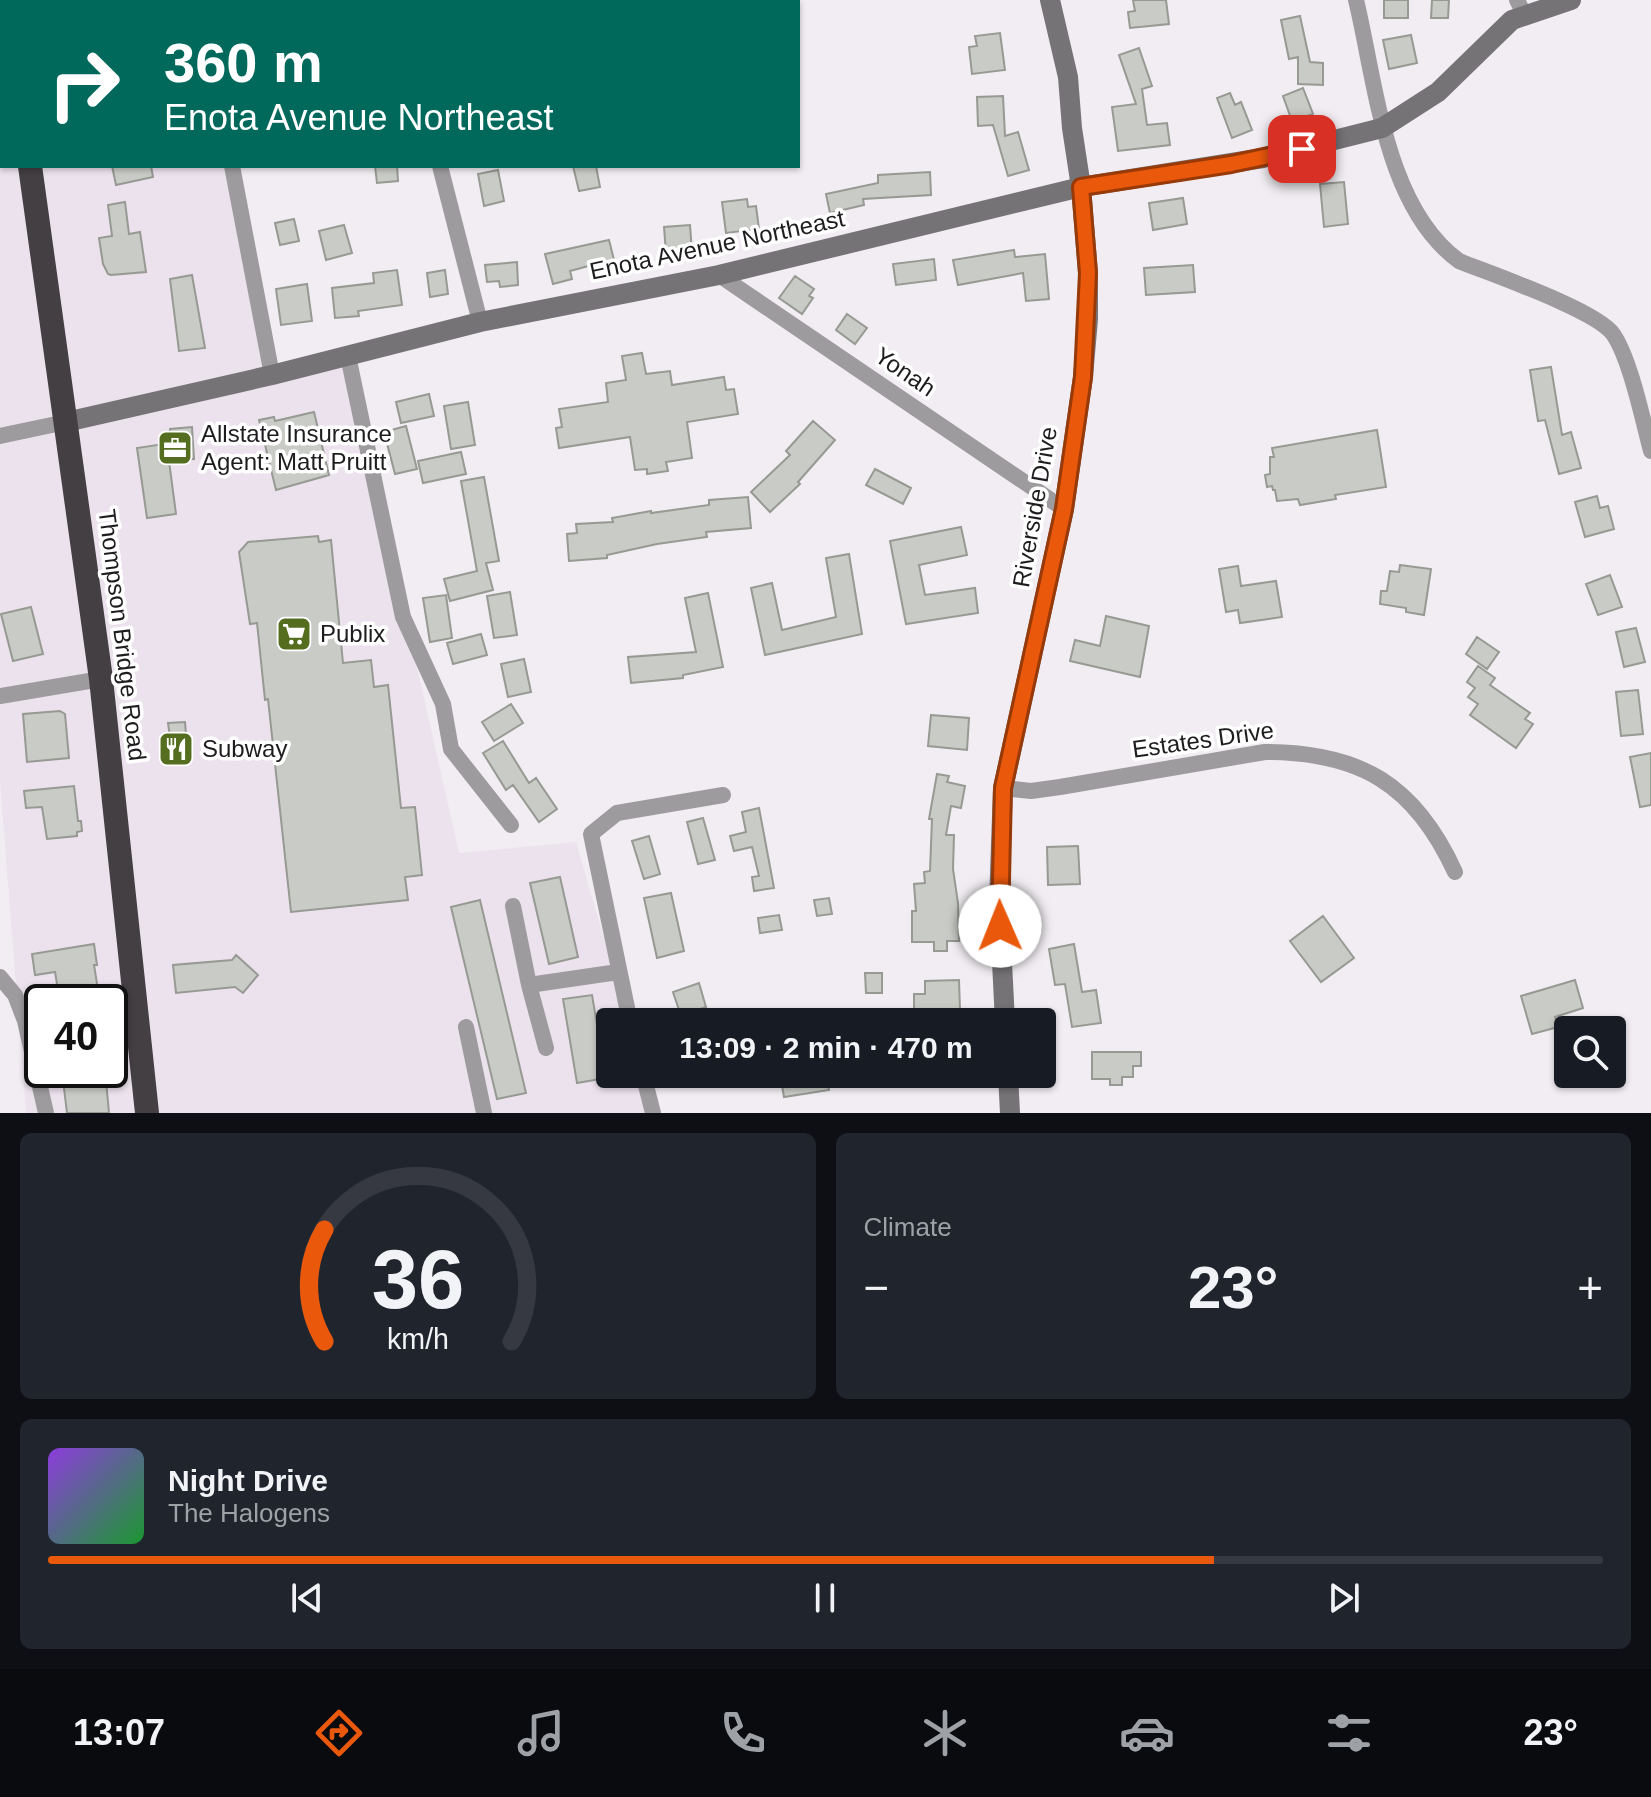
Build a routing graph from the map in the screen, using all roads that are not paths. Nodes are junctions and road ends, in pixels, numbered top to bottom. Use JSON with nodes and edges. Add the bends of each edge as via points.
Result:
{"nodes":[{"id":1,"x":1050,"y":0,"type":"edge"},
{"id":2,"x":1356,"y":0,"type":"edge"},
{"id":3,"x":1571,"y":0,"type":"edge"},
{"id":4,"x":1520,"y":7,"type":"edge"},
{"id":5,"x":1382,"y":128,"type":"junction"},
{"id":6,"x":30,"y":168,"type":"edge"},
{"id":7,"x":232,"y":168,"type":"edge"},
{"id":8,"x":441,"y":168,"type":"edge"},
{"id":9,"x":1081,"y":187,"type":"junction"},
{"id":10,"x":719,"y":275,"type":"junction"},
{"id":11,"x":480,"y":322,"type":"junction"},
{"id":12,"x":348,"y":356,"type":"junction"},
{"id":13,"x":272,"y":375,"type":"junction"},
{"id":14,"x":66,"y":422,"type":"junction"},
{"id":15,"x":0,"y":436,"type":"edge"},
{"id":16,"x":1651,"y":451,"type":"edge"},
{"id":17,"x":1064,"y":509,"type":"junction"},
{"id":18,"x":101,"y":679,"type":"junction"},
{"id":19,"x":0,"y":696,"type":"edge"},
{"id":20,"x":1003,"y":788,"type":"junction"},
{"id":21,"x":723,"y":795,"type":"dead end"},
{"id":22,"x":511,"y":825,"type":"dead end"},
{"id":23,"x":1455,"y":872,"type":"dead end"},
{"id":24,"x":513,"y":906,"type":"dead end"},
{"id":25,"x":618,"y":972,"type":"junction"},
{"id":26,"x":0,"y":977,"type":"edge"},
{"id":27,"x":529,"y":985,"type":"junction"},
{"id":28,"x":627,"y":1008,"type":"edge"},
{"id":29,"x":1004,"y":1008,"type":"edge"},
{"id":30,"x":466,"y":1027,"type":"dead end"},
{"id":31,"x":546,"y":1048,"type":"dead end"},
{"id":32,"x":647,"y":1088,"type":"edge"},
{"id":33,"x":1009,"y":1088,"type":"edge"},
{"id":34,"x":46,"y":1113,"type":"edge"},
{"id":35,"x":147,"y":1113,"type":"edge"},
{"id":36,"x":484,"y":1113,"type":"edge"},
{"id":37,"x":653,"y":1113,"type":"edge"},
{"id":38,"x":1010,"y":1113,"type":"edge"}],
"edges":[{"from":1,"to":9,"type":"street","name":"Riverside Drive","via":[[1068,77]]},
{"from":2,"to":5,"type":"street"},
{"from":3,"to":4,"type":"street"},
{"from":4,"to":5,"type":"street","name":"Enota Avenue Northeast","via":[[1438,92]]},
{"from":5,"to":9,"type":"street","name":"Enota Avenue Northeast","via":[[1263,158]]},
{"from":5,"to":16,"type":"street","via":[[1408,195],[1445,251],[1607,326],[1632,381]]},
{"from":6,"to":14,"type":"highway","name":"Thompson Bridge Road"},
{"from":7,"to":13,"type":"street"},
{"from":8,"to":11,"type":"street"},
{"from":9,"to":10,"type":"street","name":"Enota Avenue Northeast"},
{"from":9,"to":17,"type":"street","name":"Riverside Drive","via":[[1088,319]]},
{"from":10,"to":11,"type":"street","name":"Enota Avenue Northeast"},
{"from":10,"to":17,"type":"street","name":"Yonah"},
{"from":11,"to":12,"type":"street","name":"Enota Avenue Northeast"},
{"from":12,"to":13,"type":"street","name":"Enota Avenue Northeast"},
{"from":12,"to":22,"type":"street","via":[[403,617],[443,704],[451,749]]},
{"from":13,"to":14,"type":"street","name":"Enota Avenue Northeast"},
{"from":14,"to":15,"type":"street"},
{"from":14,"to":18,"type":"highway","name":"Thompson Bridge Road"},
{"from":17,"to":20,"type":"street","name":"Riverside Drive"},
{"from":18,"to":19,"type":"street"},
{"from":18,"to":35,"type":"highway","name":"Thompson Bridge Road"},
{"from":20,"to":23,"type":"street","name":"Estates Drive","via":[[1031,791],[1265,752],[1330,756],[1385,781],[1412,804]]},
{"from":20,"to":29,"type":"street","name":"Riverside Drive","via":[[999,902]]},
{"from":21,"to":25,"type":"street","via":[[617,813],[591,834]]},
{"from":24,"to":27,"type":"street"},
{"from":25,"to":27,"type":"street"},
{"from":25,"to":28,"type":"street"},
{"from":26,"to":34,"type":"street","via":[[15,995],[25,1021]]},
{"from":27,"to":31,"type":"street"},
{"from":30,"to":36,"type":"street"},
{"from":32,"to":37,"type":"street"},
{"from":33,"to":38,"type":"street"}]}
